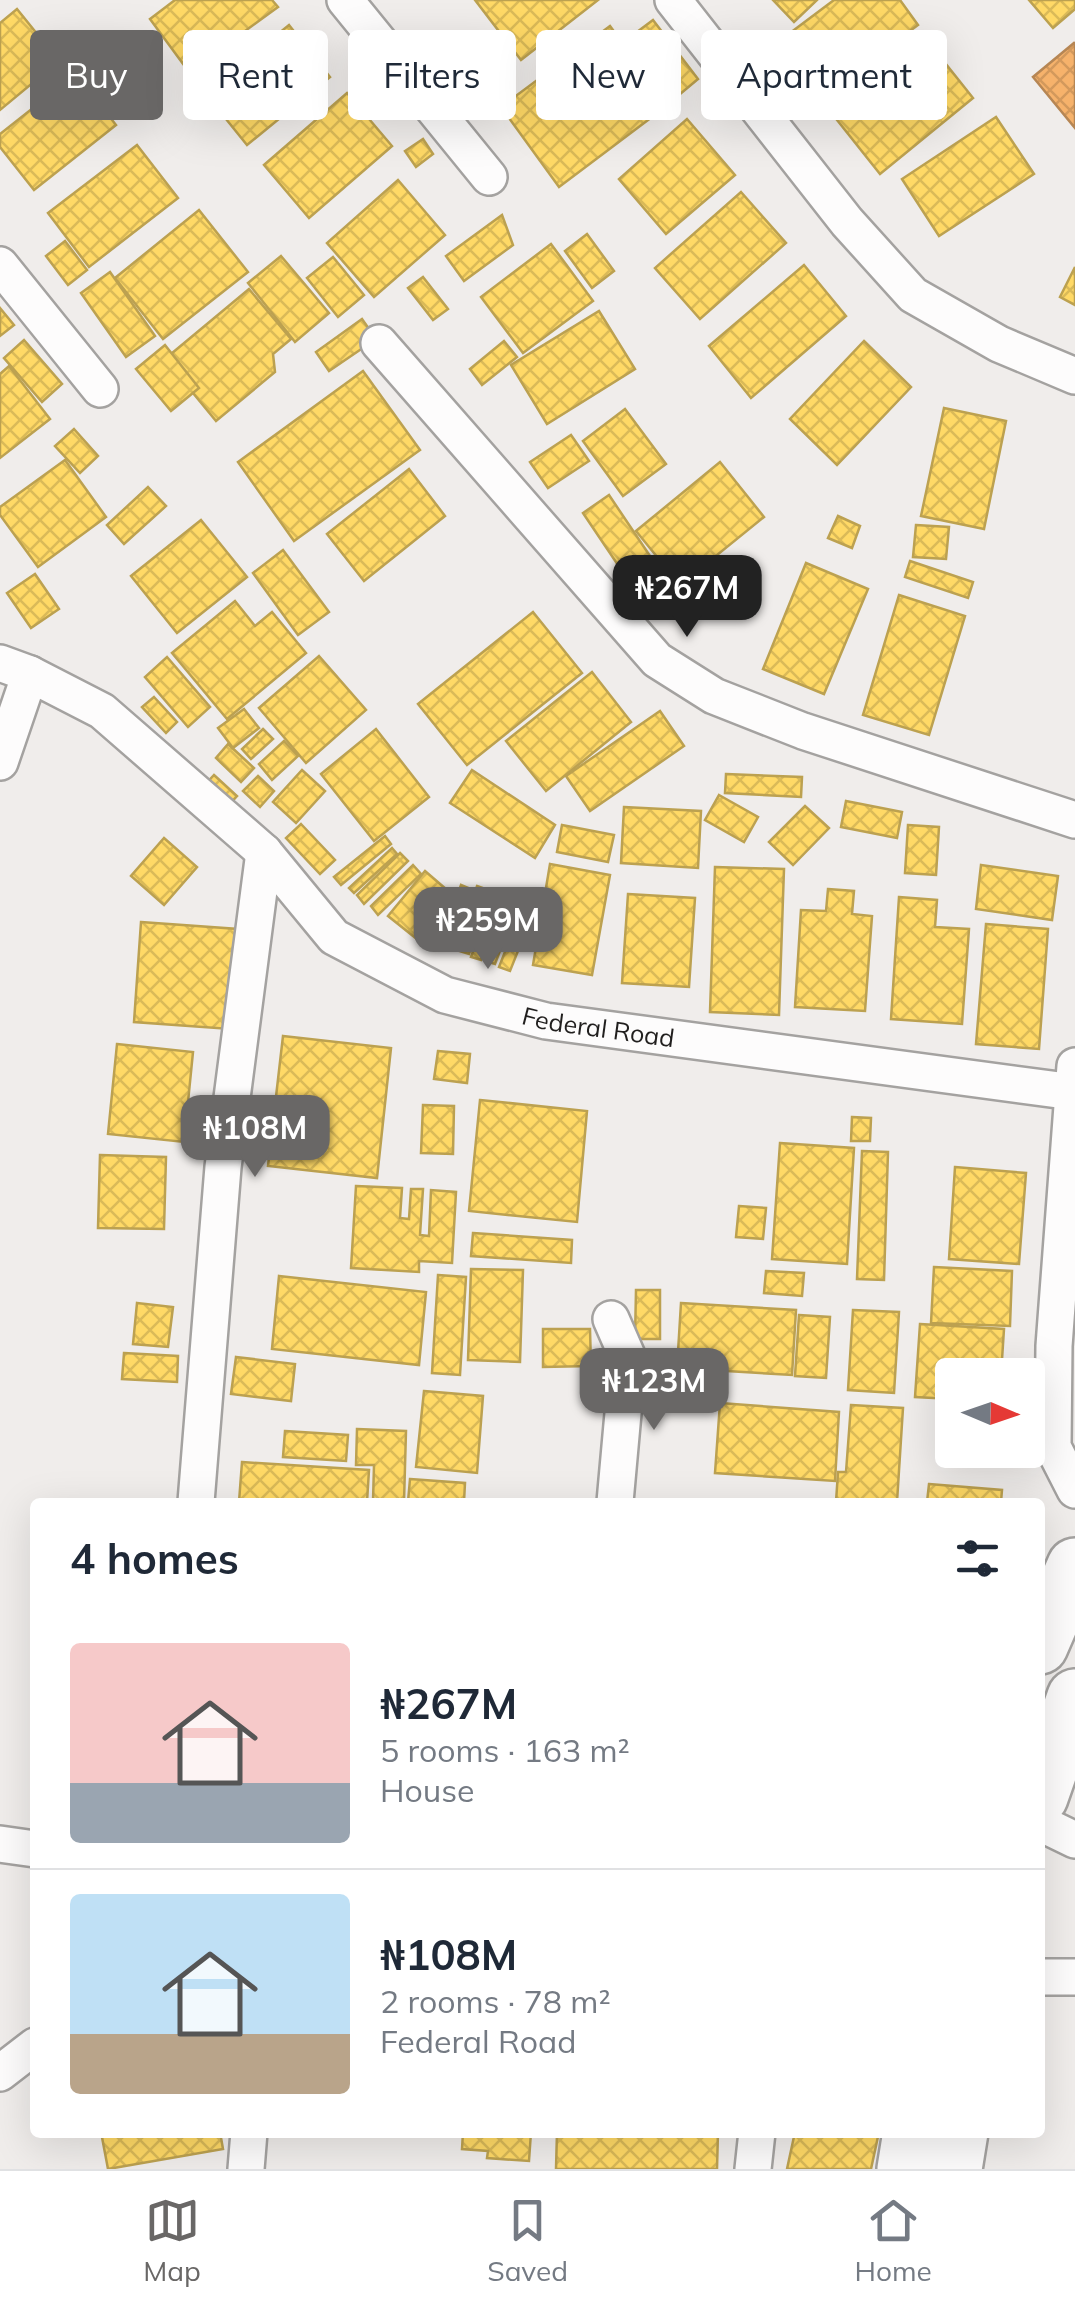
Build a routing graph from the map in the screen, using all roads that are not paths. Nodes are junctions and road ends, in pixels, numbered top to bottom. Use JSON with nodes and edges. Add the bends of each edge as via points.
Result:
{"nodes":[{"id":1,"x":345,"y":0,"type":"edge"},
{"id":2,"x":673,"y":0,"type":"edge"},
{"id":3,"x":489,"y":177,"type":"dead end"},
{"id":4,"x":0,"y":265,"type":"edge"},
{"id":5,"x":379,"y":343,"type":"dead end"},
{"id":6,"x":1075,"y":376,"type":"edge"},
{"id":7,"x":100,"y":389,"type":"dead end"},
{"id":8,"x":15,"y":669,"type":"edge"},
{"id":9,"x":0,"y":762,"type":"edge"},
{"id":10,"x":1075,"y":820,"type":"edge"},
{"id":11,"x":264,"y":852,"type":"junction"},
{"id":12,"x":1074,"y":1079,"type":"edge"},
{"id":13,"x":611,"y":1318,"type":"dead end"},
{"id":14,"x":1075,"y":1490,"type":"edge"},
{"id":15,"x":196,"y":1498,"type":"edge"},
{"id":16,"x":614,"y":1498,"type":"edge"},
{"id":17,"x":1075,"y":1566,"type":"edge"},
{"id":18,"x":1045,"y":1635,"type":"edge"},
{"id":19,"x":1075,"y":1697,"type":"edge"},
{"id":20,"x":1045,"y":1783,"type":"edge"},
{"id":21,"x":1045,"y":1825,"type":"edge"},
{"id":22,"x":1075,"y":1840,"type":"edge"},
{"id":23,"x":0,"y":1844,"type":"edge"},
{"id":24,"x":30,"y":1848,"type":"edge"},
{"id":25,"x":1045,"y":1977,"type":"edge"},
{"id":26,"x":1075,"y":1977,"type":"edge"},
{"id":27,"x":30,"y":2050,"type":"edge"},
{"id":28,"x":0,"y":2072,"type":"edge"},
{"id":29,"x":249,"y":2138,"type":"edge"},
{"id":30,"x":756,"y":2138,"type":"edge"},
{"id":31,"x":910,"y":2138,"type":"edge"},
{"id":32,"x":959,"y":2138,"type":"edge"},
{"id":33,"x":246,"y":2169,"type":"edge"},
{"id":34,"x":753,"y":2169,"type":"edge"},
{"id":35,"x":905,"y":2169,"type":"edge"},
{"id":36,"x":954,"y":2169,"type":"edge"}],
"edges":[{"from":1,"to":3,"type":"street"},
{"from":2,"to":6,"type":"street","via":[[913,295],[999,344]]},
{"from":4,"to":7,"type":"street"},
{"from":5,"to":10,"type":"street","via":[[657,660],[714,696],[802,732]]},
{"from":8,"to":9,"type":"street"},
{"from":8,"to":11,"type":"street","name":"Federal Road","via":[[102,711]]},
{"from":11,"to":12,"type":"street","name":"Federal Road","via":[[334,937],[445,995],[546,1020]]},
{"from":11,"to":15,"type":"street","via":[[223,1167]]},
{"from":12,"to":14,"type":"street","via":[[1053,1448]]},
{"from":13,"to":16,"type":"street","via":[[628,1358]]},
{"from":17,"to":18,"type":"main road"},
{"from":19,"to":20,"type":"main road"},
{"from":21,"to":22,"type":"street"},
{"from":23,"to":24,"type":"street"},
{"from":25,"to":26,"type":"street"},
{"from":27,"to":28,"type":"street"},
{"from":29,"to":33,"type":"street"},
{"from":30,"to":34,"type":"street"},
{"from":31,"to":35,"type":"main road"},
{"from":32,"to":36,"type":"main road"}]}
